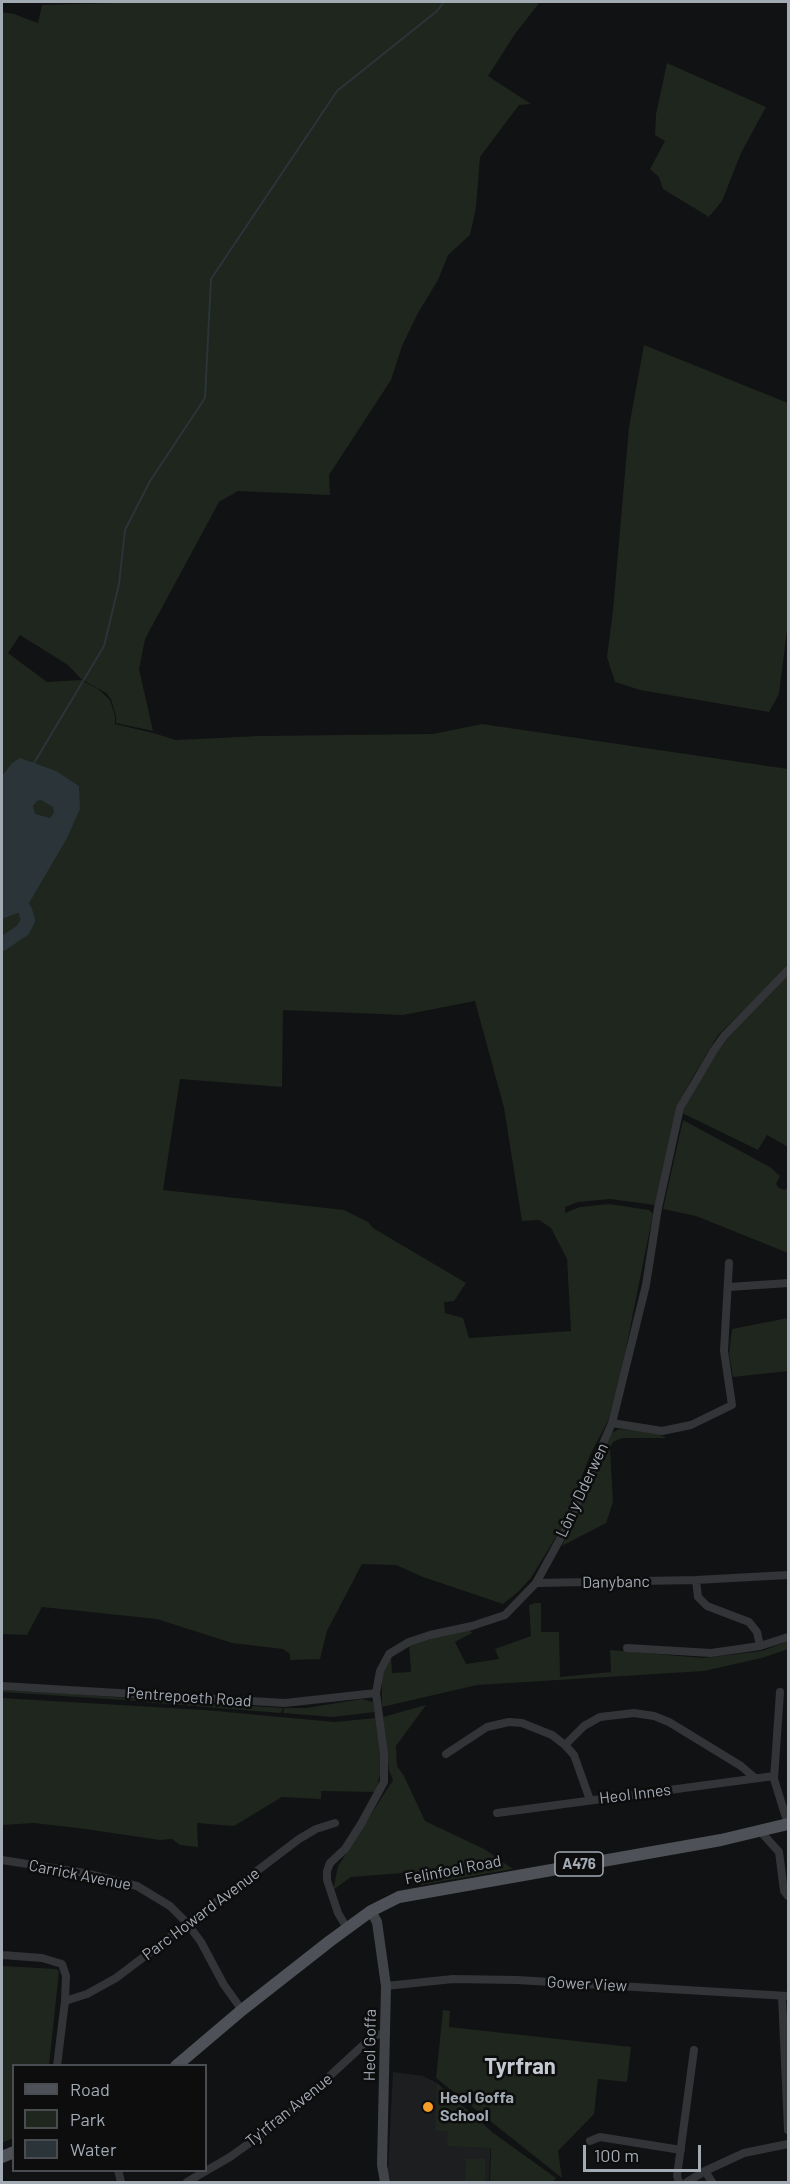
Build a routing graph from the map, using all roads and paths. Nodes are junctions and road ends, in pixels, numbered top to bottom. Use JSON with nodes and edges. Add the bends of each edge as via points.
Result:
{"nodes":[{"id":1,"x":789,"y":970,"type":"edge"},
{"id":2,"x":729,"y":1263,"type":"dead end"},
{"id":3,"x":789,"y":1283,"type":"edge"},
{"id":4,"x":729,"y":1287,"type":"junction"},
{"id":5,"x":612,"y":1423,"type":"junction"},
{"id":6,"x":789,"y":1575,"type":"edge"},
{"id":7,"x":696,"y":1580,"type":"junction"},
{"id":8,"x":536,"y":1583,"type":"junction"},
{"id":9,"x":789,"y":1637,"type":"edge"},
{"id":10,"x":760,"y":1646,"type":"junction"},
{"id":11,"x":627,"y":1648,"type":"dead end"},
{"id":12,"x":2,"y":1686,"type":"edge"},
{"id":13,"x":780,"y":1692,"type":"dead end"},
{"id":14,"x":376,"y":1693,"type":"junction"},
{"id":15,"x":565,"y":1745,"type":"junction"},
{"id":16,"x":446,"y":1754,"type":"dead end"},
{"id":17,"x":774,"y":1776,"type":"junction"},
{"id":18,"x":754,"y":1778,"type":"junction"},
{"id":19,"x":590,"y":1800,"type":"junction"},
{"id":20,"x":497,"y":1813,"type":"dead end"},
{"id":21,"x":335,"y":1823,"type":"dead end"},
{"id":22,"x":788,"y":1824,"type":"edge"},
{"id":23,"x":761,"y":1832,"type":"junction"},
{"id":24,"x":2,"y":1860,"type":"edge"},
{"id":25,"x":789,"y":1896,"type":"edge"},
{"id":26,"x":371,"y":1911,"type":"junction"},
{"id":27,"x":187,"y":1923,"type":"junction"},
{"id":28,"x":347,"y":1928,"type":"junction"},
{"id":29,"x":2,"y":1955,"type":"edge"},
{"id":30,"x":386,"y":1986,"type":"junction"},
{"id":31,"x":785,"y":1996,"type":"edge"},
{"id":32,"x":65,"y":2001,"type":"junction"},
{"id":33,"x":242,"y":2010,"type":"junction"},
{"id":34,"x":386,"y":2032,"type":"junction"},
{"id":35,"x":694,"y":2050,"type":"dead end"},
{"id":36,"x":57,"y":2064,"type":"edge"},
{"id":37,"x":178,"y":2064,"type":"edge"},
{"id":38,"x":789,"y":2130,"type":"edge"},
{"id":39,"x":590,"y":2141,"type":"dead end"},
{"id":40,"x":789,"y":2144,"type":"edge"},
{"id":41,"x":681,"y":2150,"type":"junction"},
{"id":42,"x":207,"y":2170,"type":"edge"},
{"id":43,"x":705,"y":2171,"type":"junction"},
{"id":44,"x":204,"y":2172,"type":"edge"},
{"id":45,"x":187,"y":2182,"type":"edge"},
{"id":46,"x":386,"y":2182,"type":"edge"},
{"id":47,"x":679,"y":2182,"type":"edge"},
{"id":48,"x":687,"y":2182,"type":"edge"},
{"id":49,"x":712,"y":2182,"type":"edge"}],
"edges":[{"from":1,"to":5,"type":"street","name":"Lôn y Dderwen","via":[[724,1036],[680,1108],[645,1285]]},
{"from":2,"to":4,"type":"street"},
{"from":3,"to":4,"type":"street"},
{"from":4,"to":5,"type":"street","via":[[724,1350],[732,1405],[691,1425],[662,1431]]},
{"from":5,"to":8,"type":"street","name":"Lôn y Dderwen","via":[[565,1530]]},
{"from":6,"to":7,"type":"street","name":"Danybanc"},
{"from":7,"to":8,"type":"street","name":"Danybanc"},
{"from":7,"to":10,"type":"street","via":[[698,1597],[706,1606],[749,1622],[757,1632]]},
{"from":8,"to":14,"type":"street","name":"Lôn y Dderwen","via":[[505,1615],[409,1642],[389,1654],[380,1671]]},
{"from":9,"to":10,"type":"street"},
{"from":10,"to":11,"type":"street","via":[[711,1653]]},
{"from":12,"to":14,"type":"street","name":"Pentrepoeth Road","via":[[285,1703]]},
{"from":13,"to":17,"type":"street"},
{"from":14,"to":28,"type":"street","name":"Lôn y Dderwen","via":[[385,1766],[381,1789],[327,1871],[338,1913]]},
{"from":15,"to":16,"type":"street","via":[[538,1729],[509,1722],[486,1727]]},
{"from":15,"to":18,"type":"street","via":[[600,1717],[634,1713],[654,1716]]},
{"from":15,"to":19,"type":"street","via":[[574,1755]]},
{"from":17,"to":18,"type":"street","name":"Heol Innes"},
{"from":17,"to":22,"type":"street"},
{"from":18,"to":19,"type":"street","name":"Heol Innes"},
{"from":19,"to":20,"type":"street","name":"Heol Innes"},
{"from":21,"to":27,"type":"street","name":"Parc Howard Avenue","via":[[299,1839]]},
{"from":22,"to":23,"type":"main road","name":"Felinfoel Road","number":"A476"},
{"from":23,"to":25,"type":"street","via":[[779,1852],[784,1891]]},
{"from":23,"to":26,"type":"main road","name":"Felinfoel Road","number":"A476","via":[[399,1897]]},
{"from":24,"to":27,"type":"street","name":"Carrick Avenue","via":[[137,1886],[170,1906]]},
{"from":26,"to":28,"type":"main road","name":"Felinfoel Road","number":"A476"},
{"from":26,"to":30,"type":"street","name":"Heol Goffa","via":[[377,1922]]},
{"from":27,"to":32,"type":"street","name":"Parc Howard Avenue","via":[[116,1978]]},
{"from":27,"to":33,"type":"street","name":"Carrick Avenue"},
{"from":28,"to":33,"type":"main road","name":"Felinfoel Road","number":"A476"},
{"from":29,"to":32,"type":"street","via":[[62,1964],[66,1976]]},
{"from":30,"to":31,"type":"street","name":"Gower View","via":[[453,1979],[517,1980]]},
{"from":30,"to":34,"type":"street","name":"Heol Goffa"},
{"from":31,"to":38,"type":"street"},
{"from":32,"to":36,"type":"street"},
{"from":33,"to":37,"type":"main road","name":"Felinfoel Road","number":"A476"},
{"from":34,"to":42,"type":"street","name":"Ty'rfran Avenue","via":[[372,2037],[283,2119]]},
{"from":34,"to":46,"type":"street","name":"Heol Goffa","via":[[382,2165]]},
{"from":35,"to":41,"type":"street"},
{"from":39,"to":41,"type":"street","via":[[600,2137]]},
{"from":40,"to":43,"type":"street","via":[[744,2153]]},
{"from":41,"to":47,"type":"street"},
{"from":43,"to":48,"type":"street"},
{"from":43,"to":49,"type":"street"},
{"from":44,"to":45,"type":"street","name":"Ty'rfran Avenue"}]}
